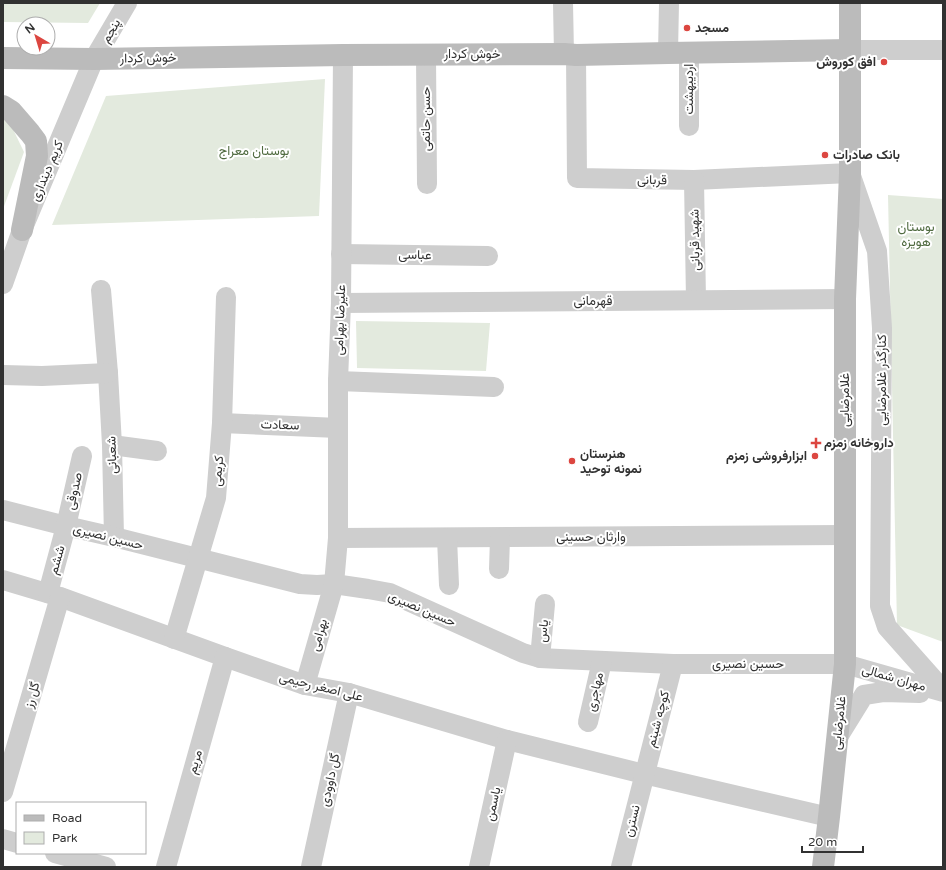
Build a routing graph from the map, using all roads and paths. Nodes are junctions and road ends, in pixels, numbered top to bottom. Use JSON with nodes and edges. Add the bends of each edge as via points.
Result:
{"nodes":[{"id":1,"x":127,"y":3,"type":"edge"},
{"id":2,"x":563,"y":3,"type":"edge"},
{"id":3,"x":669,"y":3,"type":"edge"},
{"id":4,"x":850,"y":3,"type":"edge"},
{"id":5,"x":850,"y":50,"type":"junction"},
{"id":6,"x":943,"y":50,"type":"edge"},
{"id":7,"x":679,"y":52,"type":"junction"},
{"id":8,"x":343,"y":55,"type":"junction"},
{"id":9,"x":426,"y":55,"type":"junction"},
{"id":10,"x":570,"y":55,"type":"junction"},
{"id":11,"x":3,"y":58,"type":"edge"},
{"id":12,"x":94,"y":59,"type":"junction"},
{"id":13,"x":3,"y":106,"type":"edge"},
{"id":14,"x":689,"y":126,"type":"dead end"},
{"id":15,"x":850,"y":173,"type":"junction"},
{"id":16,"x":694,"y":180,"type":"junction"},
{"id":17,"x":427,"y":184,"type":"dead end"},
{"id":18,"x":22,"y":230,"type":"junction"},
{"id":19,"x":341,"y":254,"type":"junction"},
{"id":20,"x":488,"y":256,"type":"dead end"},
{"id":21,"x":3,"y":284,"type":"edge"},
{"id":22,"x":101,"y":290,"type":"dead end"},
{"id":23,"x":226,"y":297,"type":"dead end"},
{"id":24,"x":845,"y":299,"type":"junction"},
{"id":25,"x":696,"y":300,"type":"junction"},
{"id":26,"x":341,"y":303,"type":"junction"},
{"id":27,"x":108,"y":373,"type":"junction"},
{"id":28,"x":3,"y":376,"type":"edge"},
{"id":29,"x":338,"y":382,"type":"junction"},
{"id":30,"x":494,"y":387,"type":"dead end"},
{"id":31,"x":222,"y":423,"type":"junction"},
{"id":32,"x":338,"y":428,"type":"junction"},
{"id":33,"x":112,"y":445,"type":"junction"},
{"id":34,"x":157,"y":451,"type":"dead end"},
{"id":35,"x":82,"y":456,"type":"dead end"},
{"id":36,"x":3,"y":510,"type":"edge"},
{"id":37,"x":66,"y":526,"type":"junction"},
{"id":38,"x":844,"y":535,"type":"junction"},
{"id":39,"x":114,"y":537,"type":"junction"},
{"id":40,"x":338,"y":538,"type":"junction"},
{"id":41,"x":447,"y":538,"type":"junction"},
{"id":42,"x":500,"y":538,"type":"junction"},
{"id":43,"x":198,"y":559,"type":"junction"},
{"id":44,"x":499,"y":569,"type":"dead end"},
{"id":45,"x":3,"y":580,"type":"edge"},
{"id":46,"x":334,"y":584,"type":"junction"},
{"id":47,"x":449,"y":585,"type":"dead end"},
{"id":48,"x":54,"y":595,"type":"junction"},
{"id":49,"x":545,"y":604,"type":"dead end"},
{"id":50,"x":174,"y":639,"type":"junction"},
{"id":51,"x":225,"y":658,"type":"junction"},
{"id":52,"x":540,"y":658,"type":"junction"},
{"id":53,"x":602,"y":661,"type":"junction"},
{"id":54,"x":673,"y":664,"type":"junction"},
{"id":55,"x":845,"y":664,"type":"junction"},
{"id":56,"x":305,"y":685,"type":"junction"},
{"id":57,"x":943,"y":692,"type":"edge"},
{"id":58,"x":349,"y":693,"type":"junction"},
{"id":59,"x":588,"y":722,"type":"dead end"},
{"id":60,"x":838,"y":737,"type":"junction"},
{"id":61,"x":507,"y":740,"type":"junction"},
{"id":62,"x":644,"y":774,"type":"junction"},
{"id":63,"x":3,"y":792,"type":"edge"},
{"id":64,"x":829,"y":817,"type":"junction"},
{"id":65,"x":3,"y":839,"type":"edge"},
{"id":66,"x":16,"y":843,"type":"edge"},
{"id":67,"x":59,"y":854,"type":"edge"},
{"id":68,"x":106,"y":867,"type":"edge"},
{"id":69,"x":166,"y":867,"type":"edge"},
{"id":70,"x":311,"y":867,"type":"edge"},
{"id":71,"x":479,"y":867,"type":"edge"},
{"id":72,"x":621,"y":867,"type":"edge"},
{"id":73,"x":823,"y":867,"type":"edge"}],
"edges":[{"from":1,"to":12,"type":"street","name":"پنجم"},
{"from":2,"to":10,"type":"street"},
{"from":3,"to":7,"type":"street","name":"اردیبهشت"},
{"from":4,"to":5,"type":"street","name":"غلامرضایی"},
{"from":5,"to":6,"type":"street"},
{"from":5,"to":7,"type":"street","name":"خوش کردار"},
{"from":5,"to":15,"type":"street","name":"غلامرضایی"},
{"from":7,"to":10,"type":"street","name":"خوش کردار"},
{"from":7,"to":14,"type":"street","name":"اردیبهشت"},
{"from":8,"to":9,"type":"street","name":"خوش کردار"},
{"from":8,"to":12,"type":"street","name":"خوش کردار"},
{"from":8,"to":19,"type":"street","name":"علیرضا بهرامی"},
{"from":9,"to":10,"type":"street","name":"خوش کردار"},
{"from":9,"to":17,"type":"street","name":"حسن حاتمی"},
{"from":10,"to":16,"type":"street","name":"قربانی","via":[[577,178]]},
{"from":11,"to":12,"type":"street","name":"خوش کردار"},
{"from":12,"to":18,"type":"street","name":"کریم دینداری"},
{"from":13,"to":18,"type":"street","via":[[11,111],[36,141],[37,156]]},
{"from":15,"to":16,"type":"street","name":"قربانی"},
{"from":15,"to":24,"type":"street","name":"غلامرضایی"},
{"from":15,"to":57,"type":"street","name":"کنارگذر غلامرضایی","via":[[877,250],[882,328],[880,606],[887,627]]},
{"from":16,"to":25,"type":"street","name":"شهید قربانی"},
{"from":18,"to":21,"type":"street","name":"کریم دینداری"},
{"from":19,"to":20,"type":"street","name":"عباسی"},
{"from":19,"to":26,"type":"street","name":"علیرضا بهرامی"},
{"from":22,"to":27,"type":"street","name":"شعبانی"},
{"from":23,"to":31,"type":"street","name":"کریمی"},
{"from":24,"to":25,"type":"street","name":"قهرمانی"},
{"from":24,"to":38,"type":"street","name":"غلامرضایی"},
{"from":25,"to":26,"type":"street","name":"قهرمانی"},
{"from":26,"to":29,"type":"street","name":"علیرضا بهرامی"},
{"from":27,"to":28,"type":"street"},
{"from":27,"to":33,"type":"street","name":"شعبانی"},
{"from":29,"to":30,"type":"street"},
{"from":29,"to":32,"type":"street","name":"علیرضا بهرامی"},
{"from":31,"to":32,"type":"street","name":"سعادت"},
{"from":31,"to":43,"type":"street","name":"کریمی","via":[[216,498]]},
{"from":32,"to":40,"type":"street","name":"علیرضا بهرامی"},
{"from":33,"to":34,"type":"street"},
{"from":33,"to":39,"type":"street","name":"شعبانی"},
{"from":35,"to":37,"type":"street","name":"صدوقی"},
{"from":36,"to":37,"type":"street","name":"حسین نصیری"},
{"from":37,"to":39,"type":"street","name":"حسین نصیری"},
{"from":37,"to":48,"type":"street","name":"ششم"},
{"from":38,"to":42,"type":"street","name":"وارثان حسینی"},
{"from":38,"to":55,"type":"street","name":"غلامرضایی"},
{"from":39,"to":43,"type":"street","name":"حسین نصیری"},
{"from":40,"to":41,"type":"street","name":"وارثان حسینی"},
{"from":40,"to":46,"type":"street","name":"علیرضا بهرامی"},
{"from":41,"to":42,"type":"street","name":"وارثان حسینی"},
{"from":41,"to":47,"type":"street"},
{"from":42,"to":44,"type":"street"},
{"from":43,"to":46,"type":"street","name":"حسین نصیری","via":[[300,584]]},
{"from":43,"to":50,"type":"street","name":"کریمی"},
{"from":45,"to":48,"type":"street","name":"علی اصغر رحیمی"},
{"from":46,"to":52,"type":"street","name":"حسین نصیری","via":[[390,593],[523,653]]},
{"from":46,"to":56,"type":"street","name":"بهرامی"},
{"from":48,"to":50,"type":"street","name":"علی اصغر رحیمی"},
{"from":48,"to":63,"type":"street","name":"گل رز"},
{"from":49,"to":52,"type":"street","name":"یاس"},
{"from":50,"to":51,"type":"street","name":"علی اصغر رحیمی"},
{"from":51,"to":56,"type":"street","name":"علی اصغر رحیمی"},
{"from":51,"to":69,"type":"street","name":"مریم"},
{"from":52,"to":53,"type":"street","name":"حسین نصیری"},
{"from":53,"to":54,"type":"street","name":"حسین نصیری"},
{"from":53,"to":59,"type":"street","name":"مهاجری"},
{"from":54,"to":55,"type":"street","name":"حسین نصیری"},
{"from":54,"to":62,"type":"street","name":"کوچه شبنم"},
{"from":55,"to":57,"type":"street","name":"مهران شمالی"},
{"from":55,"to":60,"type":"street","name":"غلامرضایی"},
{"from":56,"to":58,"type":"street","name":"علی اصغر رحیمی"},
{"from":57,"to":60,"type":"street","via":[[883,692],[864,695]]},
{"from":58,"to":61,"type":"street","name":"علی اصغر رحیمی"},
{"from":58,"to":70,"type":"street","name":"گل داوودی"},
{"from":60,"to":64,"type":"street","name":"غلامرضایی"},
{"from":61,"to":62,"type":"street","name":"علی اصغر رحیمی"},
{"from":61,"to":71,"type":"street","name":"یاسمن"},
{"from":62,"to":64,"type":"street","name":"علی اصغر رحیمی"},
{"from":62,"to":72,"type":"street","name":"نسترن"},
{"from":64,"to":73,"type":"street","name":"غلامرضایی"},
{"from":65,"to":66,"type":"street"},
{"from":67,"to":68,"type":"street"}]}
